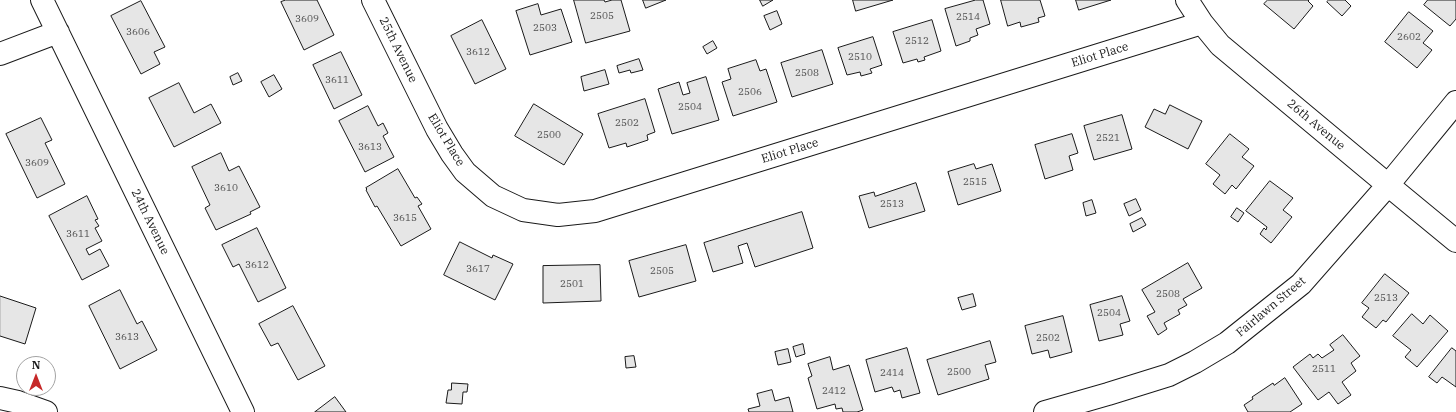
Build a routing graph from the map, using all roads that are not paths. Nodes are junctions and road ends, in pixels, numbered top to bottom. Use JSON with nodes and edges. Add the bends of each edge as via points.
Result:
{"nodes":[{"id":1,"x":42,"y":0,"type":"edge"},
{"id":2,"x":1187,"y":0,"type":"edge"},
{"id":3,"x":381,"y":2,"type":"edge"},
{"id":4,"x":1202,"y":23,"type":"junction"},
{"id":5,"x":58,"y":32,"type":"junction"},
{"id":6,"x":0,"y":54,"type":"edge"},
{"id":7,"x":423,"y":100,"type":"joint"},
{"id":8,"x":1456,"y":102,"type":"edge"},
{"id":9,"x":1388,"y":186,"type":"junction"},
{"id":10,"x":1456,"y":241,"type":"edge"},
{"id":11,"x":0,"y":398,"type":"edge"},
{"id":12,"x":46,"y":412,"type":"edge"},
{"id":13,"x":243,"y":412,"type":"edge"},
{"id":14,"x":1045,"y":412,"type":"edge"}],
"edges":[{"from":1,"to":5,"type":"street","name":"24th Avenue"},
{"from":2,"to":4,"type":"street","name":"26th Avenue"},
{"from":3,"to":7,"type":"street","name":"25th Avenue"},
{"from":4,"to":7,"type":"street","name":"Eliot Place","via":[[595,211],[580,213],[558,215],[523,210],[493,196],[465,172],[437,129]]},
{"from":4,"to":9,"type":"street","name":"26th Avenue","via":[[1220,45]]},
{"from":5,"to":6,"type":"street"},
{"from":5,"to":13,"type":"street","name":"24th Avenue"},
{"from":8,"to":9,"type":"street","name":"Fairlawn Street"},
{"from":9,"to":10,"type":"street","name":"26th Avenue"},
{"from":9,"to":14,"type":"street","name":"Fairlawn Street","via":[[1301,284],[1227,343],[1169,375]]},
{"from":11,"to":12,"type":"street"}]}
